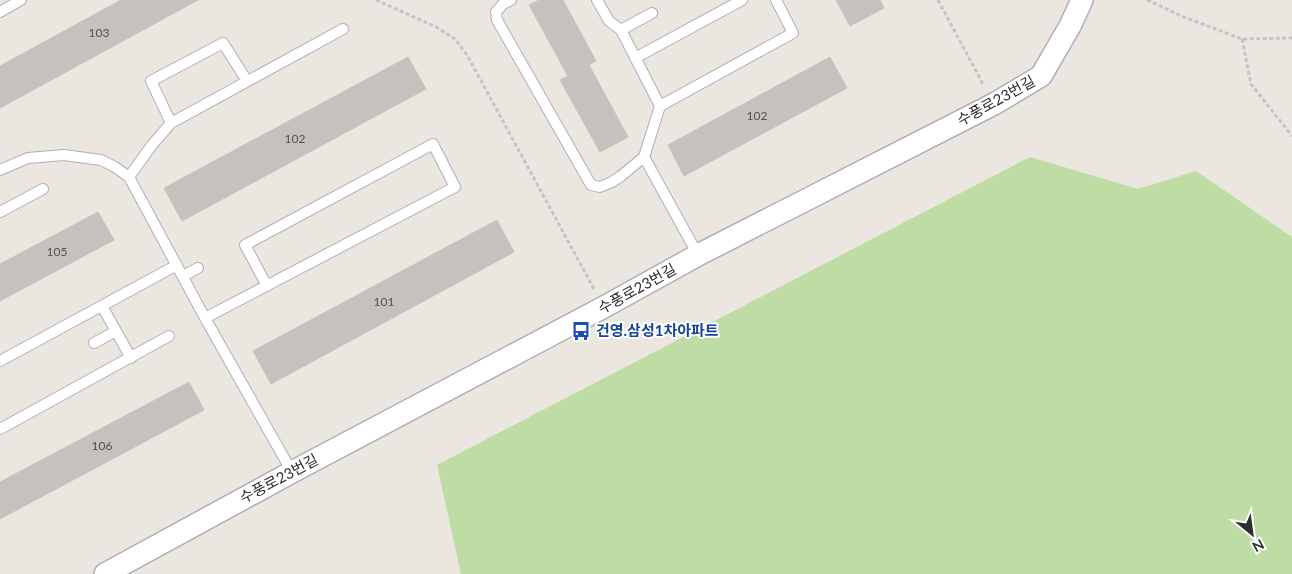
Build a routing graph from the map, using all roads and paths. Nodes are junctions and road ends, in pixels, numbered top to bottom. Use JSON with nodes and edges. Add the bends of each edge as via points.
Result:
{"nodes":[{"id":1,"x":21,"y":0,"type":"edge"},
{"id":2,"x":376,"y":0,"type":"edge"},
{"id":3,"x":511,"y":0,"type":"edge"},
{"id":4,"x":597,"y":0,"type":"edge"},
{"id":5,"x":742,"y":0,"type":"edge"},
{"id":6,"x":776,"y":0,"type":"edge"},
{"id":7,"x":938,"y":0,"type":"edge"},
{"id":8,"x":1082,"y":0,"type":"edge"},
{"id":9,"x":1147,"y":0,"type":"edge"},
{"id":10,"x":0,"y":12,"type":"edge"},
{"id":11,"x":652,"y":13,"type":"dead end"},
{"id":12,"x":343,"y":29,"type":"dead end"},
{"id":13,"x":621,"y":30,"type":"junction"},
{"id":14,"x":1292,"y":38,"type":"edge"},
{"id":15,"x":1242,"y":39,"type":"junction"},
{"id":16,"x":635,"y":58,"type":"junction"},
{"id":17,"x":247,"y":82,"type":"junction"},
{"id":18,"x":994,"y":104,"type":"junction"},
{"id":19,"x":660,"y":106,"type":"junction"},
{"id":20,"x":171,"y":123,"type":"junction"},
{"id":21,"x":1292,"y":136,"type":"edge"},
{"id":22,"x":644,"y":157,"type":"junction"},
{"id":23,"x":0,"y":170,"type":"edge"},
{"id":24,"x":129,"y":176,"type":"junction"},
{"id":25,"x":43,"y":189,"type":"dead end"},
{"id":26,"x":0,"y":212,"type":"edge"},
{"id":27,"x":698,"y":255,"type":"junction"},
{"id":28,"x":177,"y":265,"type":"junction"},
{"id":29,"x":198,"y":268,"type":"dead end"},
{"id":30,"x":183,"y":276,"type":"junction"},
{"id":31,"x":268,"y":286,"type":"junction"},
{"id":32,"x":102,"y":306,"type":"junction"},
{"id":33,"x":604,"y":307,"type":"junction"},
{"id":34,"x":205,"y":318,"type":"junction"},
{"id":35,"x":116,"y":330,"type":"junction"},
{"id":36,"x":169,"y":336,"type":"dead end"},
{"id":37,"x":94,"y":343,"type":"dead end"},
{"id":38,"x":130,"y":358,"type":"junction"},
{"id":39,"x":0,"y":361,"type":"edge"},
{"id":40,"x":0,"y":429,"type":"edge"},
{"id":41,"x":292,"y":472,"type":"junction"},
{"id":42,"x":105,"y":574,"type":"edge"}],
"edges":[{"from":1,"to":10,"type":"lane"},
{"from":2,"to":33,"type":"path","via":[[436,27],[455,39],[467,55]]},
{"from":3,"to":22,"type":"lane","via":[[496,12],[497,20],[591,186],[600,187],[612,182]]},
{"from":4,"to":13,"type":"lane","via":[[609,21]]},
{"from":5,"to":16,"type":"lane"},
{"from":6,"to":19,"type":"lane","via":[[793,32]]},
{"from":7,"to":18,"type":"path"},
{"from":8,"to":18,"type":"street","name":"수풍로23번길","via":[[1041,76]]},
{"from":9,"to":15,"type":"path"},
{"from":11,"to":13,"type":"lane"},
{"from":12,"to":17,"type":"lane"},
{"from":13,"to":16,"type":"lane"},
{"from":14,"to":15,"type":"path"},
{"from":15,"to":21,"type":"path","via":[[1251,84]]},
{"from":16,"to":19,"type":"lane"},
{"from":17,"to":20,"type":"lane"},
{"from":17,"to":20,"type":"lane","via":[[224,43],[151,81]]},
{"from":18,"to":27,"type":"street","name":"수풍로23번길"},
{"from":19,"to":22,"type":"lane"},
{"from":20,"to":24,"type":"lane"},
{"from":22,"to":27,"type":"lane"},
{"from":23,"to":24,"type":"lane","via":[[28,158],[64,155],[101,160]]},
{"from":24,"to":28,"type":"lane"},
{"from":25,"to":26,"type":"lane"},
{"from":27,"to":33,"type":"street","name":"수풍로23번길"},
{"from":28,"to":30,"type":"lane"},
{"from":28,"to":32,"type":"lane"},
{"from":29,"to":30,"type":"lane"},
{"from":30,"to":34,"type":"lane"},
{"from":31,"to":31,"type":"lane","via":[[456,187],[433,144],[245,245]]},
{"from":31,"to":34,"type":"lane"},
{"from":32,"to":35,"type":"lane"},
{"from":32,"to":39,"type":"lane"},
{"from":33,"to":41,"type":"street","name":"수풍로23번길"},
{"from":34,"to":41,"type":"lane"},
{"from":35,"to":37,"type":"lane"},
{"from":35,"to":38,"type":"lane"},
{"from":36,"to":38,"type":"lane"},
{"from":38,"to":40,"type":"lane"},
{"from":41,"to":42,"type":"street","name":"수풍로23번길"}]}
